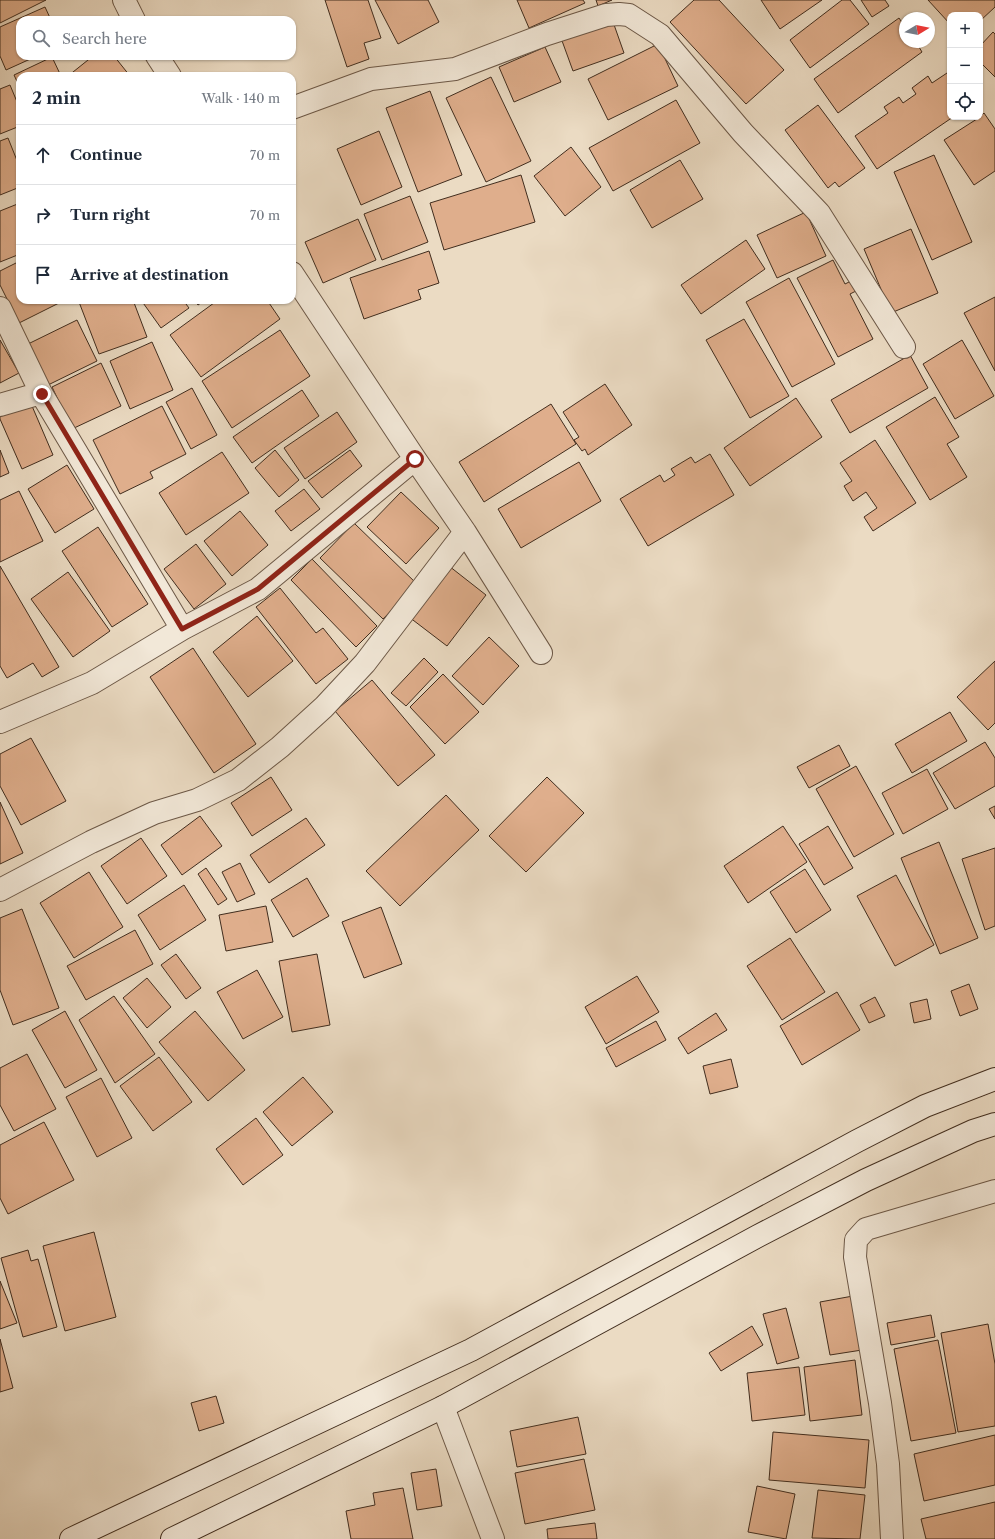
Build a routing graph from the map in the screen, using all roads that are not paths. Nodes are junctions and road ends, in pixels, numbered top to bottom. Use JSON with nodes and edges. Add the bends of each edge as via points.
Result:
{"nodes":[{"id":1,"x":124,"y":0,"type":"edge"},
{"id":2,"x":132,"y":16,"type":"edge"},
{"id":3,"x":160,"y":60,"type":"edge"},
{"id":4,"x":167,"y":72,"type":"edge"},
{"id":5,"x":296,"y":107,"type":"edge"},
{"id":6,"x":296,"y":279,"type":"edge"},
{"id":7,"x":0,"y":308,"type":"edge"},
{"id":8,"x":904,"y":347,"type":"dead end"},
{"id":9,"x":42,"y":394,"type":"junction"},
{"id":10,"x":0,"y":405,"type":"edge"},
{"id":11,"x":415,"y":459,"type":"junction"},
{"id":12,"x":465,"y":532,"type":"junction"},
{"id":13,"x":182,"y":629,"type":"junction"},
{"id":14,"x":541,"y":653,"type":"dead end"},
{"id":15,"x":0,"y":722,"type":"edge"},
{"id":16,"x":0,"y":890,"type":"edge"},
{"id":17,"x":995,"y":1079,"type":"edge"},
{"id":18,"x":995,"y":1124,"type":"edge"},
{"id":19,"x":995,"y":1190,"type":"edge"},
{"id":20,"x":443,"y":1407,"type":"junction"},
{"id":21,"x":71,"y":1539,"type":"edge"},
{"id":22,"x":172,"y":1539,"type":"edge"},
{"id":23,"x":492,"y":1539,"type":"edge"},
{"id":24,"x":892,"y":1539,"type":"edge"}],
"edges":[{"from":1,"to":2,"type":"street"},
{"from":3,"to":4,"type":"street"},
{"from":5,"to":8,"type":"street","via":[[371,79],[455,69],[606,15],[629,15],[660,35],[742,133],[819,213]]},
{"from":6,"to":11,"type":"street"},
{"from":7,"to":9,"type":"street"},
{"from":9,"to":10,"type":"street"},
{"from":9,"to":13,"type":"street"},
{"from":11,"to":12,"type":"street"},
{"from":11,"to":13,"type":"street","via":[[258,589]]},
{"from":12,"to":14,"type":"street"},
{"from":12,"to":16,"type":"street","via":[[364,663],[324,707],[280,747],[238,780],[197,800],[154,813],[91,842]]},
{"from":13,"to":15,"type":"street","via":[[92,683]]},
{"from":17,"to":21,"type":"street","via":[[925,1106],[857,1141],[471,1350]]},
{"from":18,"to":20,"type":"street","via":[[973,1131],[866,1180]]},
{"from":19,"to":24,"type":"street","via":[[866,1229],[856,1240],[855,1257],[888,1464]]},
{"from":20,"to":22,"type":"street"},
{"from":20,"to":23,"type":"street"}]}
